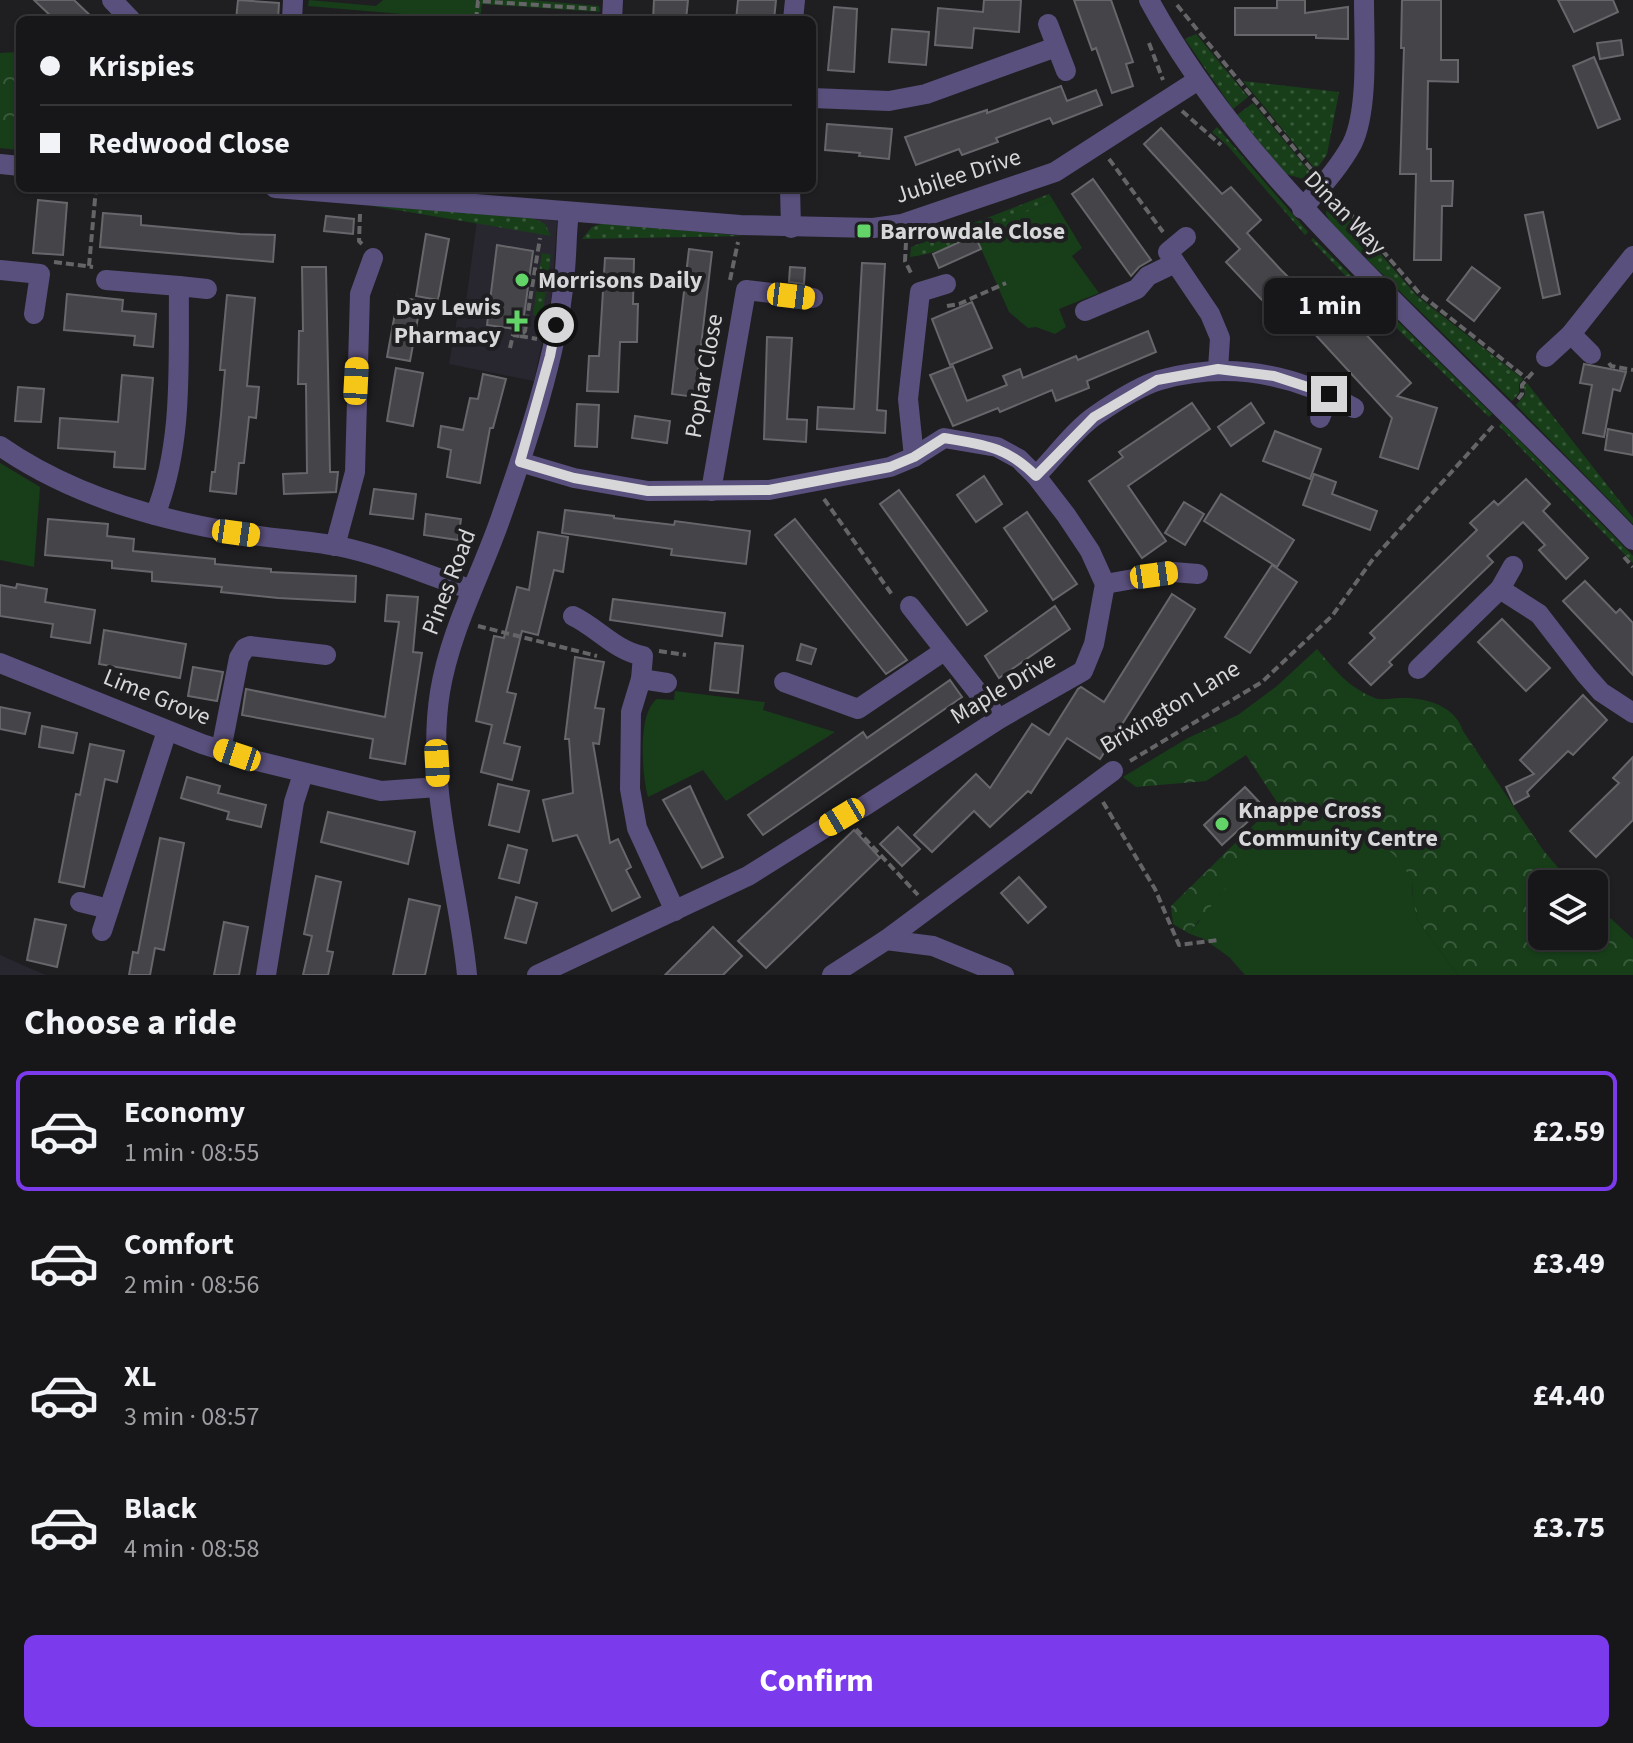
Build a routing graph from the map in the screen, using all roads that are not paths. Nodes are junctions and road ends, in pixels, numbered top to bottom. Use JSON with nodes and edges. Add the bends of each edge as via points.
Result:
{"nodes":[{"id":1,"x":112,"y":0,"type":"edge"},
{"id":2,"x":1149,"y":0,"type":"edge"},
{"id":3,"x":1364,"y":0,"type":"edge"},
{"id":4,"x":127,"y":16,"type":"edge"},
{"id":5,"x":1048,"y":24,"type":"dead end"},
{"id":6,"x":1056,"y":47,"type":"junction"},
{"id":7,"x":1066,"y":71,"type":"dead end"},
{"id":8,"x":1198,"y":80,"type":"junction"},
{"id":9,"x":816,"y":98,"type":"edge"},
{"id":10,"x":326,"y":192,"type":"edge"},
{"id":11,"x":790,"y":192,"type":"edge"},
{"id":12,"x":1302,"y":209,"type":"junction"},
{"id":13,"x":569,"y":212,"type":"junction"},
{"id":14,"x":791,"y":228,"type":"junction"},
{"id":15,"x":1633,"y":256,"type":"edge"},
{"id":16,"x":373,"y":258,"type":"dead end"},
{"id":17,"x":0,"y":270,"type":"edge"},
{"id":18,"x":106,"y":280,"type":"dead end"},
{"id":19,"x":946,"y":284,"type":"dead end"},
{"id":20,"x":179,"y":286,"type":"junction"},
{"id":21,"x":207,"y":289,"type":"dead end"},
{"id":22,"x":813,"y":298,"type":"dead end"},
{"id":23,"x":1085,"y":311,"type":"dead end"},
{"id":24,"x":34,"y":314,"type":"dead end"},
{"id":25,"x":1571,"y":334,"type":"junction"},
{"id":26,"x":1591,"y":354,"type":"dead end"},
{"id":27,"x":1546,"y":357,"type":"dead end"},
{"id":28,"x":1218,"y":369,"type":"junction"},
{"id":29,"x":1329,"y":394,"type":"junction"},
{"id":30,"x":1354,"y":408,"type":"dead end"},
{"id":31,"x":1320,"y":418,"type":"dead end"},
{"id":32,"x":0,"y":446,"type":"edge"},
{"id":33,"x":914,"y":457,"type":"junction"},
{"id":34,"x":520,"y":462,"type":"junction"},
{"id":35,"x":1036,"y":476,"type":"junction"},
{"id":36,"x":711,"y":491,"type":"junction"},
{"id":37,"x":155,"y":515,"type":"junction"},
{"id":38,"x":1633,"y":540,"type":"edge"},
{"id":39,"x":335,"y":546,"type":"junction"},
{"id":40,"x":1513,"y":566,"type":"dead end"},
{"id":41,"x":1198,"y":574,"type":"dead end"},
{"id":42,"x":1105,"y":584,"type":"junction"},
{"id":43,"x":470,"y":589,"type":"junction"},
{"id":44,"x":1500,"y":589,"type":"junction"},
{"id":45,"x":910,"y":606,"type":"road end"},
{"id":46,"x":573,"y":616,"type":"dead end"},
{"id":47,"x":944,"y":651,"type":"junction"},
{"id":48,"x":326,"y":655,"type":"dead end"},
{"id":49,"x":0,"y":663,"type":"edge"},
{"id":50,"x":1418,"y":669,"type":"dead end"},
{"id":51,"x":641,"y":679,"type":"junction"},
{"id":52,"x":784,"y":682,"type":"dead end"},
{"id":53,"x":667,"y":683,"type":"dead end"},
{"id":54,"x":1633,"y":713,"type":"edge"},
{"id":55,"x":999,"y":719,"type":"junction"},
{"id":56,"x":167,"y":731,"type":"junction"},
{"id":57,"x":221,"y":750,"type":"junction"},
{"id":58,"x":1113,"y":771,"type":"road end"},
{"id":59,"x":303,"y":774,"type":"junction"},
{"id":60,"x":438,"y":787,"type":"junction"},
{"id":61,"x":80,"y":902,"type":"dead end"},
{"id":62,"x":109,"y":909,"type":"junction"},
{"id":63,"x":675,"y":911,"type":"junction"},
{"id":64,"x":102,"y":931,"type":"dead end"},
{"id":65,"x":886,"y":940,"type":"junction"},
{"id":66,"x":266,"y":975,"type":"edge"},
{"id":67,"x":467,"y":975,"type":"edge"},
{"id":68,"x":537,"y":975,"type":"edge"},
{"id":69,"x":832,"y":975,"type":"edge"},
{"id":70,"x":1004,"y":975,"type":"edge"}],
"edges":[{"from":1,"to":4,"type":"street"},
{"from":2,"to":8,"type":"street","name":"Dinan Way"},
{"from":3,"to":12,"type":"street","via":[[1358,128],[1338,166]]},
{"from":5,"to":6,"type":"street"},
{"from":6,"to":7,"type":"street"},
{"from":6,"to":9,"type":"street","via":[[926,94],[889,101]]},
{"from":8,"to":12,"type":"street","name":"Dinan Way"},
{"from":8,"to":14,"type":"street","name":"Jubilee Drive","via":[[1055,172],[902,224]]},
{"from":10,"to":13,"type":"street","name":"Jubilee Drive"},
{"from":11,"to":14,"type":"street"},
{"from":12,"to":38,"type":"street","name":"Dinan Way"},
{"from":13,"to":14,"type":"street","name":"Jubilee Drive"},
{"from":13,"to":34,"type":"street","name":"Pines Road","via":[[564,281],[550,356]]},
{"from":15,"to":25,"type":"street"},
{"from":16,"to":39,"type":"street","via":[[360,294],[355,472]]},
{"from":17,"to":24,"type":"street","via":[[40,274]]},
{"from":18,"to":20,"type":"street"},
{"from":19,"to":33,"type":"street","via":[[920,292],[908,399]]},
{"from":20,"to":21,"type":"street"},
{"from":20,"to":37,"type":"street","via":[[172,467]]},
{"from":22,"to":36,"type":"street","name":"Poplar Close","via":[[746,290]]},
{"from":23,"to":28,"type":"street","via":[[1137,289],[1178,249],[1220,338]]},
{"from":25,"to":26,"type":"street"},
{"from":25,"to":27,"type":"street"},
{"from":28,"to":29,"type":"street","via":[[1274,376]]},
{"from":28,"to":35,"type":"street","via":[[1157,380],[1094,417]]},
{"from":29,"to":30,"type":"street"},
{"from":29,"to":31,"type":"street"},
{"from":32,"to":37,"type":"street","via":[[54,477]]},
{"from":33,"to":35,"type":"street","via":[[944,438],[997,447]]},
{"from":33,"to":36,"type":"street","via":[[817,482]]},
{"from":34,"to":36,"type":"street","via":[[648,491]]},
{"from":34,"to":43,"type":"street","name":"Pines Road"},
{"from":35,"to":42,"type":"street","via":[[1090,551]]},
{"from":37,"to":39,"type":"street"},
{"from":39,"to":43,"type":"street"},
{"from":40,"to":44,"type":"street"},
{"from":41,"to":42,"type":"street","via":[[1173,572]]},
{"from":42,"to":55,"type":"street","name":"Maple Drive","via":[[1094,644],[1083,671]]},
{"from":43,"to":60,"type":"street","name":"Pines Road","via":[[440,690]]},
{"from":44,"to":50,"type":"street"},
{"from":44,"to":54,"type":"street","via":[[1539,614],[1601,692]]},
{"from":45,"to":47,"type":"street"},
{"from":46,"to":51,"type":"street","via":[[592,625],[602,638],[643,656]]},
{"from":47,"to":52,"type":"street","via":[[858,709]]},
{"from":47,"to":55,"type":"street"},
{"from":48,"to":57,"type":"street","via":[[245,648]]},
{"from":49,"to":56,"type":"street","name":"Lime Grove"},
{"from":51,"to":53,"type":"street"},
{"from":51,"to":63,"type":"street","via":[[631,712],[630,789],[637,828]]},
{"from":55,"to":63,"type":"street","name":"Maple Drive","via":[[748,876]]},
{"from":56,"to":57,"type":"street","name":"Lime Grove"},
{"from":56,"to":62,"type":"street"},
{"from":57,"to":59,"type":"street","name":"Lime Grove"},
{"from":58,"to":65,"type":"street","name":"Brixington Lane"},
{"from":59,"to":60,"type":"street","name":"Lime Grove","via":[[381,791]]},
{"from":59,"to":66,"type":"street"},
{"from":60,"to":67,"type":"street","name":"Pines Road"},
{"from":61,"to":62,"type":"street"},
{"from":62,"to":64,"type":"street"},
{"from":63,"to":68,"type":"street","name":"Maple Drive"},
{"from":65,"to":69,"type":"street","name":"Brixington Lane"},
{"from":65,"to":70,"type":"street","via":[[933,946]]}]}
